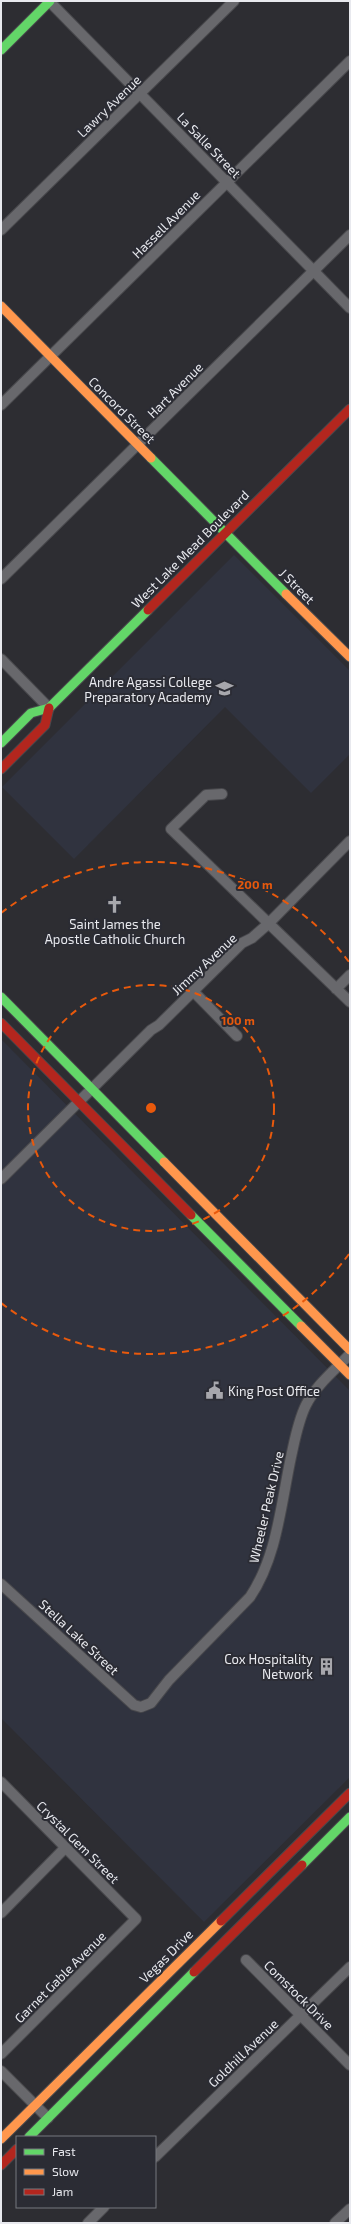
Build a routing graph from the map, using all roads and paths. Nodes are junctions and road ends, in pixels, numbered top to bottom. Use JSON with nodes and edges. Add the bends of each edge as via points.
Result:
{"nodes":[{"id":1,"x":50,"y":1,"type":"edge"},
{"id":2,"x":234,"y":1,"type":"edge"},
{"id":3,"x":1,"y":50,"type":"edge"},
{"id":4,"x":350,"y":61,"type":"edge"},
{"id":5,"x":140,"y":94,"type":"junction"},
{"id":6,"x":227,"y":182,"type":"junction"},
{"id":7,"x":1,"y":230,"type":"edge"},
{"id":8,"x":350,"y":235,"type":"edge"},
{"id":9,"x":314,"y":271,"type":"junction"},
{"id":10,"x":1,"y":306,"type":"edge"},
{"id":11,"x":350,"y":308,"type":"edge"},
{"id":12,"x":51,"y":356,"type":"junction"},
{"id":13,"x":1,"y":405,"type":"edge"},
{"id":14,"x":350,"y":409,"type":"edge"},
{"id":15,"x":138,"y":445,"type":"junction"},
{"id":16,"x":225,"y":533,"type":"junction"},
{"id":17,"x":1,"y":579,"type":"edge"},
{"id":18,"x":350,"y":656,"type":"edge"},
{"id":19,"x":1,"y":659,"type":"edge"},
{"id":20,"x":49,"y":708,"type":"junction"},
{"id":21,"x":1,"y":743,"type":"edge"},
{"id":22,"x":1,"y":769,"type":"edge"},
{"id":23,"x":222,"y":794,"type":"dead end"},
{"id":24,"x":350,"y":841,"type":"edge"},
{"id":25,"x":268,"y":924,"type":"junction"},
{"id":26,"x":350,"y":975,"type":"edge"},
{"id":27,"x":336,"y":989,"type":"junction"},
{"id":28,"x":193,"y":991,"type":"junction"},
{"id":29,"x":1,"y":997,"type":"edge"},
{"id":30,"x":350,"y":1002,"type":"edge"},
{"id":31,"x":1,"y":1014,"type":"edge"},
{"id":32,"x":1,"y":1023,"type":"edge"},
{"id":33,"x":237,"y":1036,"type":"dead end"},
{"id":34,"x":42,"y":1038,"type":"junction"},
{"id":35,"x":92,"y":1088,"type":"junction"},
{"id":36,"x":79,"y":1100,"type":"junction"},
{"id":37,"x":1,"y":1179,"type":"edge"},
{"id":38,"x":350,"y":1350,"type":"edge"},
{"id":39,"x":350,"y":1354,"type":"edge"},
{"id":40,"x":340,"y":1365,"type":"junction"},
{"id":41,"x":350,"y":1375,"type":"edge"},
{"id":42,"x":1,"y":1584,"type":"edge"},
{"id":43,"x":141,"y":1707,"type":"joint"},
{"id":44,"x":1,"y":1782,"type":"edge"},
{"id":45,"x":350,"y":1792,"type":"edge"},
{"id":46,"x":350,"y":1817,"type":"edge"},
{"id":47,"x":65,"y":1848,"type":"junction"},
{"id":48,"x":265,"y":1877,"type":"junction"},
{"id":49,"x":278,"y":1890,"type":"junction"},
{"id":50,"x":1,"y":1913,"type":"edge"},
{"id":51,"x":136,"y":1919,"type":"joint"},
{"id":52,"x":246,"y":1960,"type":"dead end"},
{"id":53,"x":350,"y":1967,"type":"edge"},
{"id":54,"x":301,"y":2015,"type":"junction"},
{"id":55,"x":1,"y":2054,"type":"edge"},
{"id":56,"x":350,"y":2065,"type":"edge"},
{"id":57,"x":1,"y":2071,"type":"edge"},
{"id":58,"x":35,"y":2105,"type":"junction"},
{"id":59,"x":48,"y":2118,"type":"junction"},
{"id":60,"x":30,"y":2136,"type":"edge"},
{"id":61,"x":1,"y":2139,"type":"edge"},
{"id":62,"x":16,"y":2150,"type":"edge"},
{"id":63,"x":156,"y":2156,"type":"edge"},
{"id":64,"x":1,"y":2165,"type":"edge"},
{"id":65,"x":103,"y":2208,"type":"edge"},
{"id":66,"x":350,"y":2209,"type":"edge"},
{"id":67,"x":88,"y":2223,"type":"edge"},
{"id":68,"x":335,"y":2223,"type":"edge"}],
"edges":[{"from":1,"to":3,"type":"main road"},
{"from":1,"to":5,"type":"street","name":"La Salle Street"},
{"from":2,"to":5,"type":"street","name":"Lawry Avenue"},
{"from":4,"to":6,"type":"street","name":"Hassell Avenue"},
{"from":5,"to":6,"type":"street","name":"La Salle Street"},
{"from":5,"to":7,"type":"street","name":"Lawry Avenue"},
{"from":6,"to":9,"type":"street","name":"La Salle Street"},
{"from":6,"to":12,"type":"street","name":"Hassell Avenue"},
{"from":8,"to":9,"type":"street","name":"Hart Avenue"},
{"from":9,"to":11,"type":"street","name":"La Salle Street"},
{"from":9,"to":15,"type":"street","name":"Hart Avenue"},
{"from":10,"to":12,"type":"main road","name":"Concord Street"},
{"from":12,"to":13,"type":"street","name":"Hassell Avenue"},
{"from":12,"to":15,"type":"main road","name":"Concord Street"},
{"from":14,"to":16,"type":"main road","name":"West Lake Mead Boulevard"},
{"from":15,"to":16,"type":"main road","name":"Concord Street"},
{"from":15,"to":17,"type":"street","name":"Hart Avenue"},
{"from":16,"to":18,"type":"main road","name":"J Street"},
{"from":16,"to":20,"type":"main road","name":"West Lake Mead Boulevard"},
{"from":19,"to":20,"type":"street"},
{"from":20,"to":21,"type":"main road","name":"West Lake Mead Boulevard","via":[[31,714]]},
{"from":20,"to":22,"type":"main road","name":"West Lake Mead Boulevard","via":[[45,725]]},
{"from":23,"to":25,"type":"street","via":[[206,795],[171,829]]},
{"from":24,"to":25,"type":"street","name":"Jimmy Avenue"},
{"from":25,"to":27,"type":"street"},
{"from":25,"to":28,"type":"street","name":"Jimmy Avenue","via":[[242,943]]},
{"from":26,"to":27,"type":"street"},
{"from":27,"to":30,"type":"street"},
{"from":28,"to":33,"type":"street"},
{"from":28,"to":35,"type":"street","name":"Jimmy Avenue"},
{"from":29,"to":34,"type":"main road"},
{"from":31,"to":34,"type":"main road","via":[[28,1036]]},
{"from":32,"to":36,"type":"main road"},
{"from":34,"to":35,"type":"main road"},
{"from":35,"to":36,"type":"street","name":"Jimmy Avenue"},
{"from":35,"to":38,"type":"main road"},
{"from":36,"to":37,"type":"street","name":"Jimmy Avenue"},
{"from":36,"to":40,"type":"main road"},
{"from":39,"to":40,"type":"street","name":"Wheeler Peak Drive"},
{"from":40,"to":41,"type":"main road"},
{"from":40,"to":43,"type":"street","name":"Wheeler Peak Drive","via":[[320,1384],[309,1400],[297,1427],[268,1561],[259,1584],[250,1597],[168,1680],[151,1703]]},
{"from":42,"to":43,"type":"street","name":"Stella Lake Street","via":[[124,1697]]},
{"from":44,"to":47,"type":"street","name":"Crystal Gem Street"},
{"from":45,"to":48,"type":"main road","name":"Vegas Drive"},
{"from":46,"to":49,"type":"main road"},
{"from":47,"to":50,"type":"street"},
{"from":47,"to":51,"type":"street","name":"Crystal Gem Street"},
{"from":48,"to":49,"type":"main road"},
{"from":48,"to":58,"type":"main road","name":"Vegas Drive"},
{"from":49,"to":59,"type":"main road"},
{"from":51,"to":55,"type":"street","name":"Garnet Gable Avenue"},
{"from":52,"to":54,"type":"street","name":"Comstock Drive"},
{"from":53,"to":54,"type":"street","name":"Goldhill Avenue"},
{"from":54,"to":56,"type":"street","name":"Comstock Drive"},
{"from":54,"to":63,"type":"street","name":"Goldhill Avenue"},
{"from":57,"to":58,"type":"street"},
{"from":58,"to":59,"type":"street"},
{"from":58,"to":61,"type":"main road","name":"Vegas Drive"},
{"from":59,"to":60,"type":"main road"},
{"from":62,"to":64,"type":"main road"},
{"from":65,"to":67,"type":"street"},
{"from":66,"to":68,"type":"street"}]}
